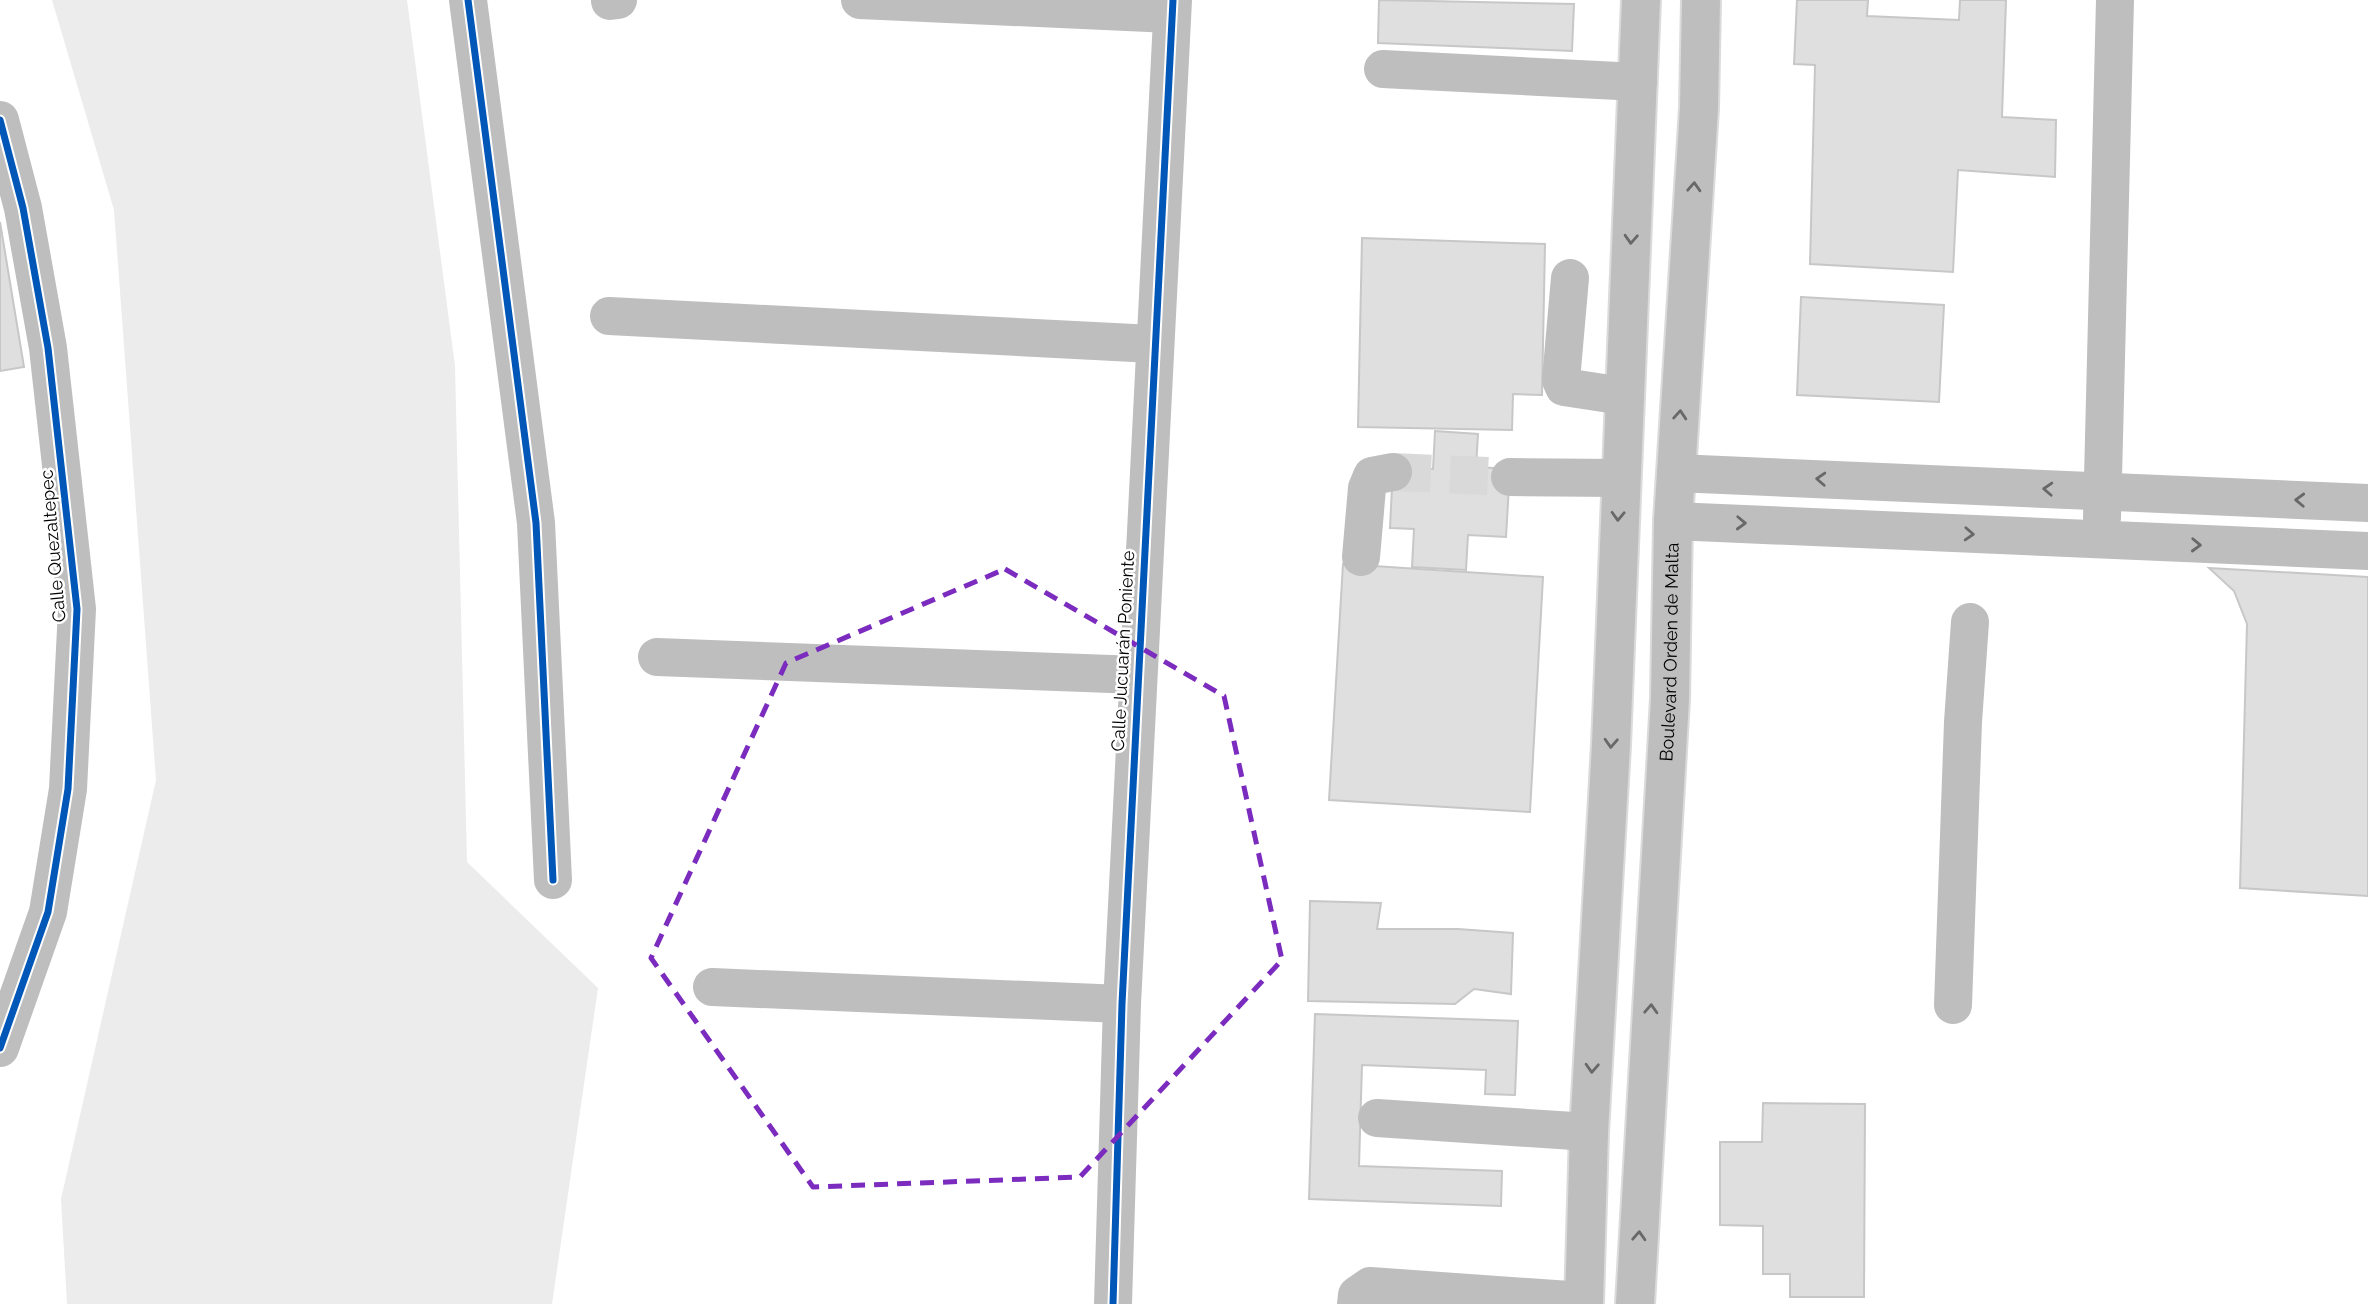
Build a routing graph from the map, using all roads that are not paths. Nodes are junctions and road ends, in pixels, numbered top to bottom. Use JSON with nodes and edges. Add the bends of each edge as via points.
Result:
{"nodes":[{"id":1,"x":468,"y":0,"type":"edge"},
{"id":2,"x":860,"y":0,"type":"edge"},
{"id":3,"x":1641,"y":0,"type":"edge"},
{"id":4,"x":1701,"y":0,"type":"edge"},
{"id":5,"x":2115,"y":0,"type":"edge"},
{"id":6,"x":1172,"y":7,"type":"edge"},
{"id":7,"x":1383,"y":69,"type":"dead end"},
{"id":8,"x":1638,"y":82,"type":"junction"},
{"id":9,"x":0,"y":120,"type":"edge"},
{"id":10,"x":1570,"y":278,"type":"dead end"},
{"id":11,"x":609,"y":316,"type":"dead end"},
{"id":12,"x":1153,"y":344,"type":"junction"},
{"id":13,"x":1623,"y":396,"type":"junction"},
{"id":14,"x":1393,"y":472,"type":"tunnel mouth"},
{"id":15,"x":1676,"y":473,"type":"junction"},
{"id":16,"x":1510,"y":477,"type":"tunnel mouth"},
{"id":17,"x":1620,"y":478,"type":"junction"},
{"id":18,"x":2101,"y":491,"type":"junction"},
{"id":19,"x":2368,"y":503,"type":"edge"},
{"id":20,"x":1673,"y":521,"type":"junction"},
{"id":21,"x":2102,"y":541,"type":"junction"},
{"id":22,"x":2368,"y":551,"type":"edge"},
{"id":23,"x":1361,"y":557,"type":"dead end"},
{"id":24,"x":1970,"y":622,"type":"dead end"},
{"id":25,"x":657,"y":657,"type":"dead end"},
{"id":26,"x":1138,"y":675,"type":"junction"},
{"id":27,"x":553,"y":880,"type":"dead end"},
{"id":28,"x":712,"y":987,"type":"dead end"},
{"id":29,"x":1122,"y":1004,"type":"junction"},
{"id":30,"x":1953,"y":1005,"type":"dead end"},
{"id":31,"x":0,"y":1048,"type":"edge"},
{"id":32,"x":1377,"y":1118,"type":"dead end"},
{"id":33,"x":1589,"y":1132,"type":"junction"},
{"id":34,"x":1584,"y":1303,"type":"edge"},
{"id":35,"x":1113,"y":1304,"type":"edge"},
{"id":36,"x":1356,"y":1304,"type":"edge"},
{"id":37,"x":1636,"y":1304,"type":"edge"}],
"edges":[{"from":1,"to":27,"type":"main road","via":[[535,510]]},
{"from":2,"to":6,"type":"main road"},
{"from":3,"to":8,"type":"main road"},
{"from":15,"to":4,"type":"main road","name":"Boulevard Orden de Malta","one_way":true},
{"from":5,"to":18,"type":"main road"},
{"from":6,"to":12,"type":"main road","name":"Calle Jucuarán Poniente"},
{"from":7,"to":8,"type":"main road"},
{"from":8,"to":13,"type":"main road","one_way":true},
{"from":9,"to":31,"type":"main road","name":"Calle Quezaltepec","via":[[23,208],[48,348],[77,609],[68,789],[48,912]]},
{"from":10,"to":13,"type":"main road","via":[[1564,387]]},
{"from":11,"to":12,"type":"main road"},
{"from":12,"to":26,"type":"main road","name":"Calle Jucuarán Poniente"},
{"from":13,"to":17,"type":"main road"},
{"from":14,"to":23,"type":"main road","via":[[1372,476],[1367,488]]},
{"from":18,"to":15,"type":"main road","one_way":true},
{"from":15,"to":20,"type":"main road","name":"Boulevard Orden de Malta"},
{"from":16,"to":17,"type":"main road"},
{"from":17,"to":33,"type":"main road","one_way":true,"via":[[1611,745]]},
{"from":19,"to":18,"type":"main road","one_way":true},
{"from":18,"to":21,"type":"main road"},
{"from":20,"to":21,"type":"main road","one_way":true},
{"from":37,"to":20,"type":"main road","name":"Boulevard Orden de Malta","one_way":true,"via":[[1670,699]]},
{"from":21,"to":22,"type":"main road","one_way":true},
{"from":24,"to":30,"type":"main road"},
{"from":25,"to":26,"type":"main road"},
{"from":26,"to":29,"type":"main road","name":"Calle Jucuarán Poniente"},
{"from":28,"to":29,"type":"main road"},
{"from":29,"to":35,"type":"main road","name":"Calle Jucuarán Poniente"},
{"from":32,"to":33,"type":"main road"},
{"from":33,"to":34,"type":"main road"},
{"from":34,"to":36,"type":"main road","via":[[1370,1286],[1357,1295]]}]}
